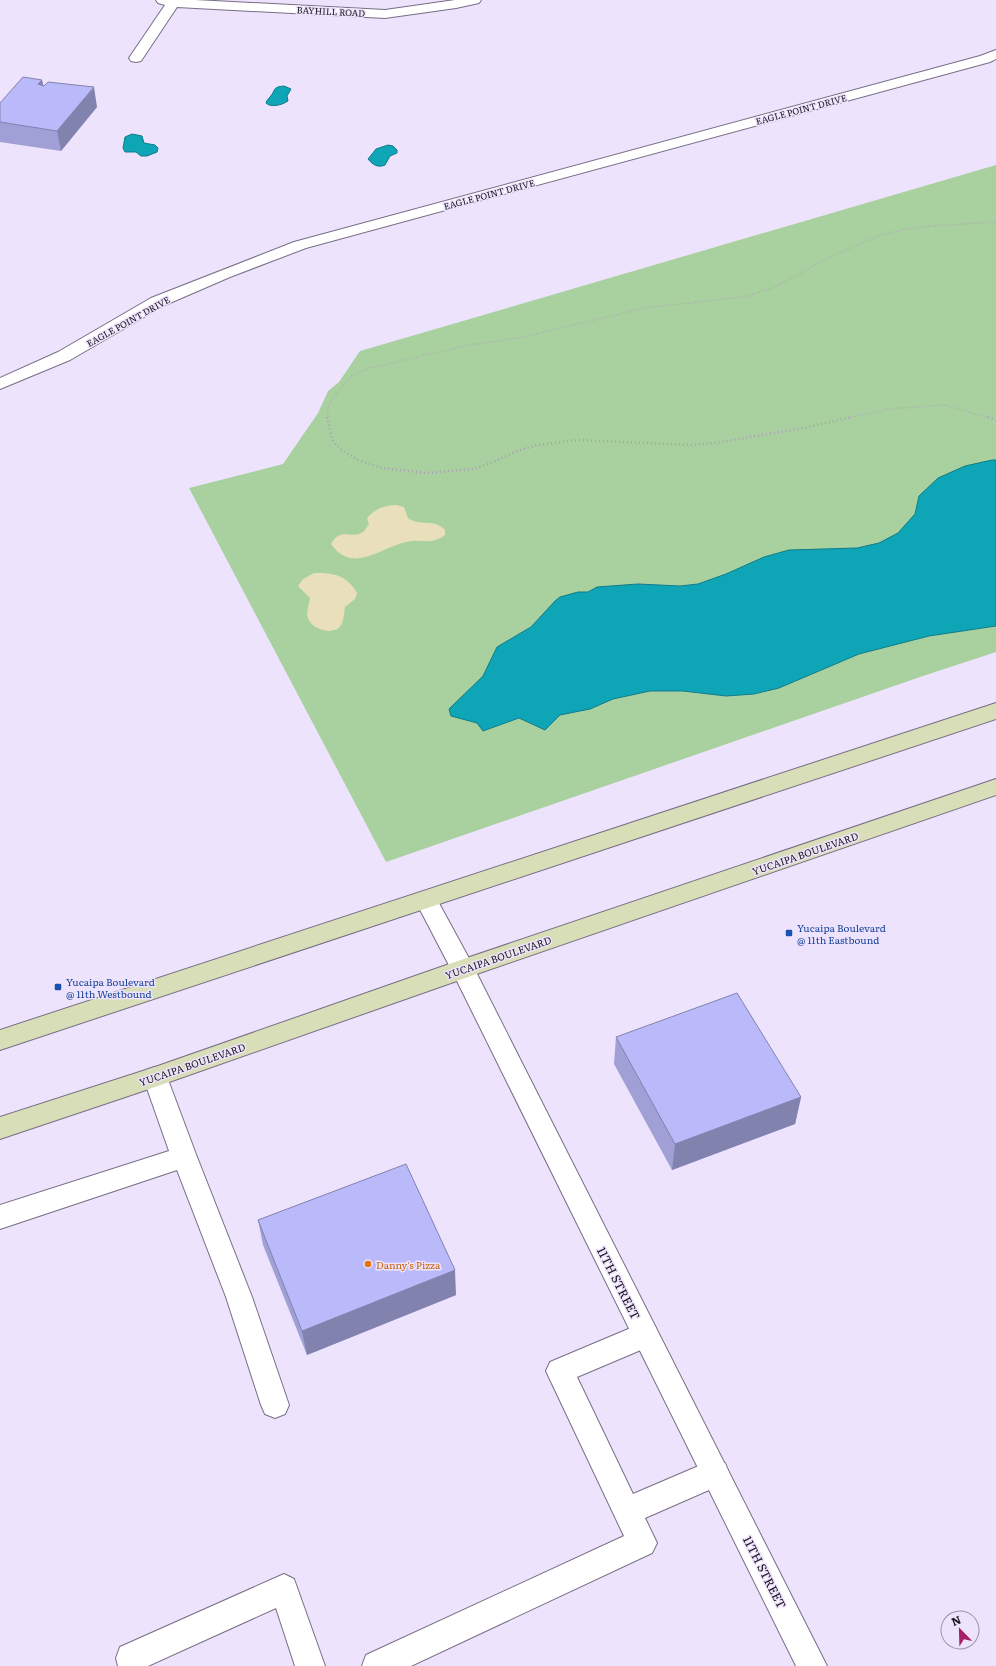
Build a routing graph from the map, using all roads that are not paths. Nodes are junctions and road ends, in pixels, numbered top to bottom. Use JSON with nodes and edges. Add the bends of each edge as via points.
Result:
{"nodes":[{"id":1,"x":474,"y":0,"type":"edge"},
{"id":2,"x":168,"y":1,"type":"edge"},
{"id":3,"x":996,"y":54,"type":"edge"},
{"id":4,"x":136,"y":58,"type":"dead end"},
{"id":5,"x":0,"y":384,"type":"edge"},
{"id":6,"x":996,"y":711,"type":"edge"},
{"id":7,"x":996,"y":787,"type":"edge"},
{"id":8,"x":426,"y":900,"type":"junction"},
{"id":9,"x":463,"y":969,"type":"junction"},
{"id":10,"x":0,"y":1040,"type":"edge"},
{"id":11,"x":155,"y":1077,"type":"junction"},
{"id":12,"x":0,"y":1128,"type":"edge"},
{"id":13,"x":184,"y":1157,"type":"junction"},
{"id":14,"x":0,"y":1217,"type":"edge"},
{"id":15,"x":645,"y":1335,"type":"junction"},
{"id":16,"x":275,"y":1405,"type":"dead end"},
{"id":17,"x":715,"y":1473,"type":"junction"},
{"id":18,"x":627,"y":1511,"type":"junction"},
{"id":19,"x":133,"y":1666,"type":"edge"},
{"id":20,"x":310,"y":1666,"type":"edge"},
{"id":21,"x":377,"y":1666,"type":"edge"},
{"id":22,"x":812,"y":1666,"type":"edge"}],
"edges":[{"from":1,"to":2,"type":"street","name":"BAYHILL ROAD","via":[[384,14]]},
{"from":2,"to":4,"type":"street"},
{"from":3,"to":5,"type":"street","name":"EAGLE POINT DRIVE","via":[[986,59],[300,245],[157,302],[64,356]]},
{"from":6,"to":8,"type":"main road"},
{"from":7,"to":9,"type":"main road","name":"YUCAIPA BOULEVARD"},
{"from":8,"to":9,"type":"street","name":"11TH STREET"},
{"from":8,"to":10,"type":"main road"},
{"from":9,"to":11,"type":"main road","name":"YUCAIPA BOULEVARD"},
{"from":9,"to":15,"type":"street","name":"11TH STREET"},
{"from":11,"to":12,"type":"main road","name":"YUCAIPA BOULEVARD"},
{"from":11,"to":13,"type":"street"},
{"from":13,"to":14,"type":"street"},
{"from":13,"to":16,"type":"street","via":[[239,1297]]},
{"from":15,"to":17,"type":"street","name":"11TH STREET"},
{"from":15,"to":18,"type":"street","via":[[560,1371]]},
{"from":17,"to":18,"type":"street"},
{"from":17,"to":22,"type":"street","name":"11TH STREET"},
{"from":18,"to":21,"type":"street","via":[[642,1543]]},
{"from":19,"to":20,"type":"street","via":[[131,1658],[284,1589]]}]}
